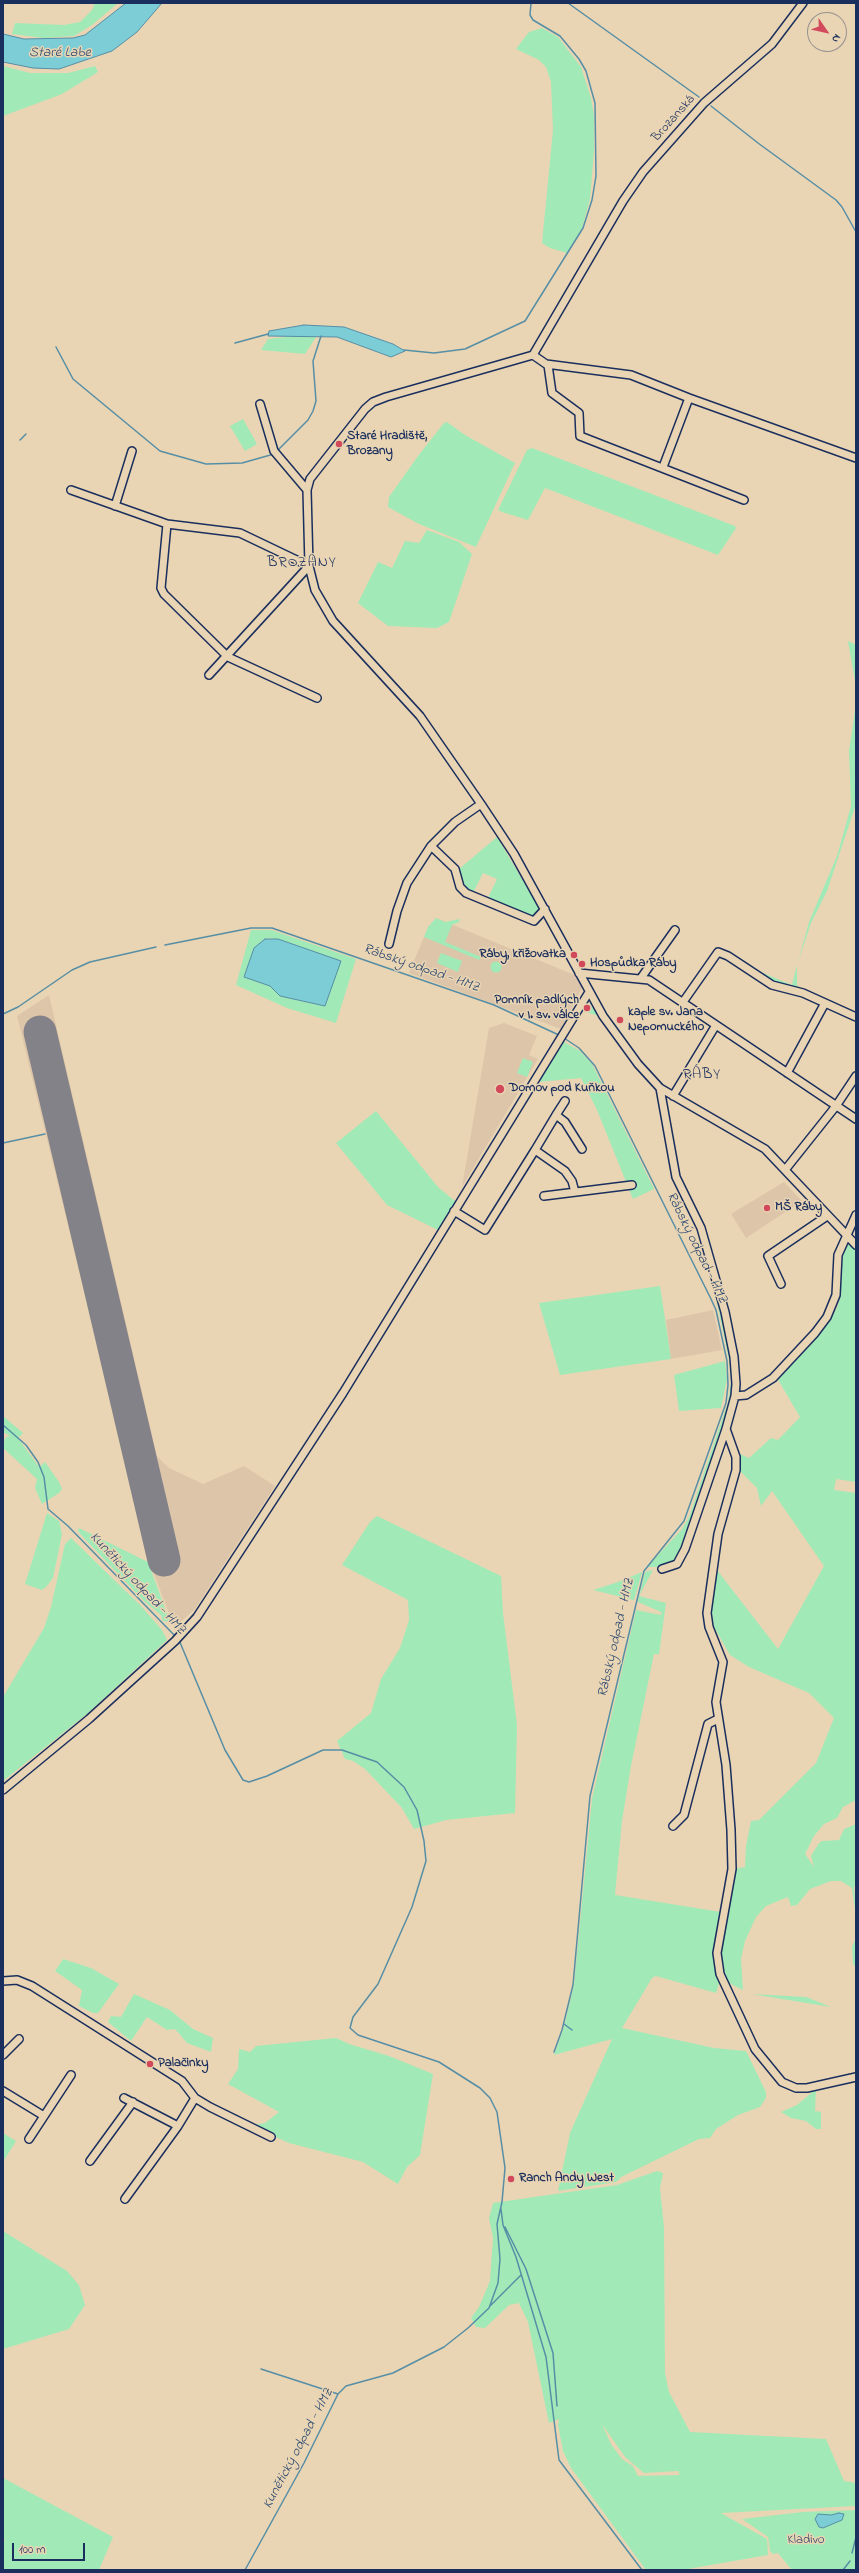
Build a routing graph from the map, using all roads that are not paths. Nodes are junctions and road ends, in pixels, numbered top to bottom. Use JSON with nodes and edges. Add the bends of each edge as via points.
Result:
{"nodes":[{"id":1,"x":803,"y":3,"type":"edge"},
{"id":2,"x":533,"y":354,"type":"junction"},
{"id":3,"x":548,"y":365,"type":"junction"},
{"id":4,"x":689,"y":398,"type":"junction"},
{"id":5,"x":260,"y":404,"type":"dead end"},
{"id":6,"x":132,"y":451,"type":"dead end"},
{"id":7,"x":856,"y":458,"type":"edge"},
{"id":8,"x":663,"y":467,"type":"junction"},
{"id":9,"x":71,"y":490,"type":"dead end"},
{"id":10,"x":307,"y":490,"type":"junction"},
{"id":11,"x":744,"y":500,"type":"dead end"},
{"id":12,"x":115,"y":506,"type":"junction"},
{"id":13,"x":167,"y":524,"type":"junction"},
{"id":14,"x":309,"y":566,"type":"junction"},
{"id":15,"x":226,"y":656,"type":"junction"},
{"id":16,"x":209,"y":674,"type":"dead end"},
{"id":17,"x":317,"y":698,"type":"dead end"},
{"id":18,"x":481,"y":804,"type":"junction"},
{"id":19,"x":431,"y":846,"type":"junction"},
{"id":20,"x":545,"y":909,"type":"junction"},
{"id":21,"x":675,"y":930,"type":"dead end"},
{"id":22,"x":389,"y":944,"type":"dead end"},
{"id":23,"x":579,"y":973,"type":"junction"},
{"id":24,"x":641,"y":978,"type":"junction"},
{"id":25,"x":589,"y":992,"type":"junction"},
{"id":26,"x":682,"y":1002,"type":"junction"},
{"id":27,"x":825,"y":1003,"type":"junction"},
{"id":28,"x":856,"y":1017,"type":"edge"},
{"id":29,"x":716,"y":1025,"type":"junction"},
{"id":30,"x":787,"y":1073,"type":"junction"},
{"id":31,"x":856,"y":1076,"type":"edge"},
{"id":32,"x":660,"y":1088,"type":"junction"},
{"id":33,"x":673,"y":1096,"type":"junction"},
{"id":34,"x":565,"y":1100,"type":"dead end"},
{"id":35,"x":836,"y":1106,"type":"junction"},
{"id":36,"x":556,"y":1116,"type":"junction"},
{"id":37,"x":856,"y":1119,"type":"edge"},
{"id":38,"x":582,"y":1149,"type":"dead end"},
{"id":39,"x":534,"y":1150,"type":"junction"},
{"id":40,"x":785,"y":1170,"type":"junction"},
{"id":41,"x":632,"y":1185,"type":"dead end"},
{"id":42,"x":574,"y":1192,"type":"junction"},
{"id":43,"x":544,"y":1196,"type":"dead end"},
{"id":44,"x":454,"y":1211,"type":"junction"},
{"id":45,"x":856,"y":1215,"type":"edge"},
{"id":46,"x":827,"y":1216,"type":"junction"},
{"id":47,"x":845,"y":1235,"type":"junction"},
{"id":48,"x":856,"y":1245,"type":"edge"},
{"id":49,"x":781,"y":1284,"type":"dead end"},
{"id":50,"x":735,"y":1396,"type":"junction"},
{"id":51,"x":726,"y":1429,"type":"junction"},
{"id":52,"x":662,"y":1569,"type":"dead end"},
{"id":53,"x":718,"y":1719,"type":"junction"},
{"id":54,"x":3,"y":1790,"type":"edge"},
{"id":55,"x":673,"y":1826,"type":"dead end"},
{"id":56,"x":3,"y":1981,"type":"edge"},
{"id":57,"x":19,"y":2039,"type":"dead end"},
{"id":58,"x":3,"y":2055,"type":"edge"},
{"id":59,"x":71,"y":2075,"type":"dead end"},
{"id":60,"x":856,"y":2078,"type":"edge"},
{"id":61,"x":3,"y":2091,"type":"edge"},
{"id":62,"x":124,"y":2098,"type":"dead end"},
{"id":63,"x":195,"y":2098,"type":"junction"},
{"id":64,"x":133,"y":2102,"type":"junction"},
{"id":65,"x":44,"y":2116,"type":"junction"},
{"id":66,"x":178,"y":2126,"type":"junction"},
{"id":67,"x":271,"y":2137,"type":"dead end"},
{"id":68,"x":29,"y":2139,"type":"dead end"},
{"id":69,"x":90,"y":2161,"type":"dead end"},
{"id":70,"x":125,"y":2199,"type":"dead end"}],
"edges":[{"from":1,"to":2,"type":"street","name":"Brozanská","via":[[772,44],[708,99],[643,172],[623,201]]},
{"from":2,"to":3,"type":"street","via":[[541,363]]},
{"from":2,"to":10,"type":"street","via":[[373,402],[315,470]]},
{"from":3,"to":4,"type":"street","via":[[625,373]]},
{"from":3,"to":8,"type":"street","via":[[552,393],[579,413],[580,436]]},
{"from":4,"to":7,"type":"street"},
{"from":4,"to":8,"type":"street"},
{"from":5,"to":10,"type":"street","via":[[275,453]]},
{"from":6,"to":12,"type":"street"},
{"from":8,"to":11,"type":"street"},
{"from":9,"to":12,"type":"street"},
{"from":10,"to":14,"type":"street"},
{"from":12,"to":13,"type":"street"},
{"from":13,"to":14,"type":"street","via":[[240,533]]},
{"from":13,"to":15,"type":"street","via":[[161,590]]},
{"from":14,"to":15,"type":"street"},
{"from":14,"to":18,"type":"street","via":[[315,590],[333,622],[420,716]]},
{"from":15,"to":16,"type":"street"},
{"from":15,"to":17,"type":"street"},
{"from":18,"to":19,"type":"street","via":[[455,822]]},
{"from":18,"to":20,"type":"street","via":[[514,854]]},
{"from":19,"to":20,"type":"street","via":[[455,869],[460,887],[466,894],[534,921]]},
{"from":19,"to":22,"type":"street","via":[[407,883]]},
{"from":20,"to":23,"type":"street"},
{"from":21,"to":24,"type":"street"},
{"from":23,"to":24,"type":"street"},
{"from":23,"to":25,"type":"street"},
{"from":24,"to":26,"type":"street","via":[[649,980]]},
{"from":25,"to":32,"type":"street","via":[[638,1064]]},
{"from":25,"to":44,"type":"street"},
{"from":26,"to":27,"type":"street","via":[[718,952],[772,986],[803,993]]},
{"from":26,"to":29,"type":"street"},
{"from":27,"to":28,"type":"street"},
{"from":27,"to":30,"type":"street"},
{"from":29,"to":30,"type":"street"},
{"from":29,"to":33,"type":"street"},
{"from":30,"to":35,"type":"street"},
{"from":31,"to":35,"type":"street"},
{"from":32,"to":33,"type":"street"},
{"from":32,"to":50,"type":"street","via":[[676,1177],[701,1228],[729,1329],[734,1358]]},
{"from":33,"to":40,"type":"street","via":[[756,1142]]},
{"from":34,"to":36,"type":"street"},
{"from":35,"to":37,"type":"street"},
{"from":35,"to":40,"type":"street"},
{"from":36,"to":38,"type":"street","via":[[565,1122]]},
{"from":36,"to":39,"type":"street"},
{"from":39,"to":42,"type":"street","via":[[565,1171],[572,1181]]},
{"from":39,"to":44,"type":"street","via":[[485,1230]]},
{"from":40,"to":46,"type":"street"},
{"from":41,"to":42,"type":"street"},
{"from":42,"to":43,"type":"street"},
{"from":44,"to":54,"type":"street","via":[[317,1434],[198,1617],[89,1719]]},
{"from":45,"to":47,"type":"street"},
{"from":46,"to":47,"type":"street"},
{"from":46,"to":49,"type":"street","via":[[768,1256]]},
{"from":47,"to":48,"type":"street"},
{"from":47,"to":50,"type":"street","via":[[838,1255],[836,1294],[831,1309],[821,1325],[773,1378],[746,1395]]},
{"from":50,"to":51,"type":"street"},
{"from":51,"to":52,"type":"street","via":[[683,1555],[675,1565]]},
{"from":51,"to":53,"type":"street","via":[[736,1457],[736,1470],[718,1534],[707,1607],[708,1621],[723,1662],[717,1697]]},
{"from":53,"to":55,"type":"street","via":[[708,1724],[684,1815]]},
{"from":53,"to":60,"type":"street","via":[[728,1782],[732,1869],[716,1953],[720,1974],[755,2049],[782,2082],[796,2088],[807,2088]]},
{"from":56,"to":63,"type":"street","via":[[13,1979],[24,1982],[56,2000],[182,2081]]},
{"from":57,"to":58,"type":"street"},
{"from":59,"to":65,"type":"street"},
{"from":61,"to":65,"type":"street"},
{"from":62,"to":64,"type":"street"},
{"from":63,"to":66,"type":"street"},
{"from":63,"to":67,"type":"street"},
{"from":64,"to":66,"type":"street"},
{"from":64,"to":69,"type":"street"},
{"from":65,"to":68,"type":"street"},
{"from":66,"to":70,"type":"street"}]}
